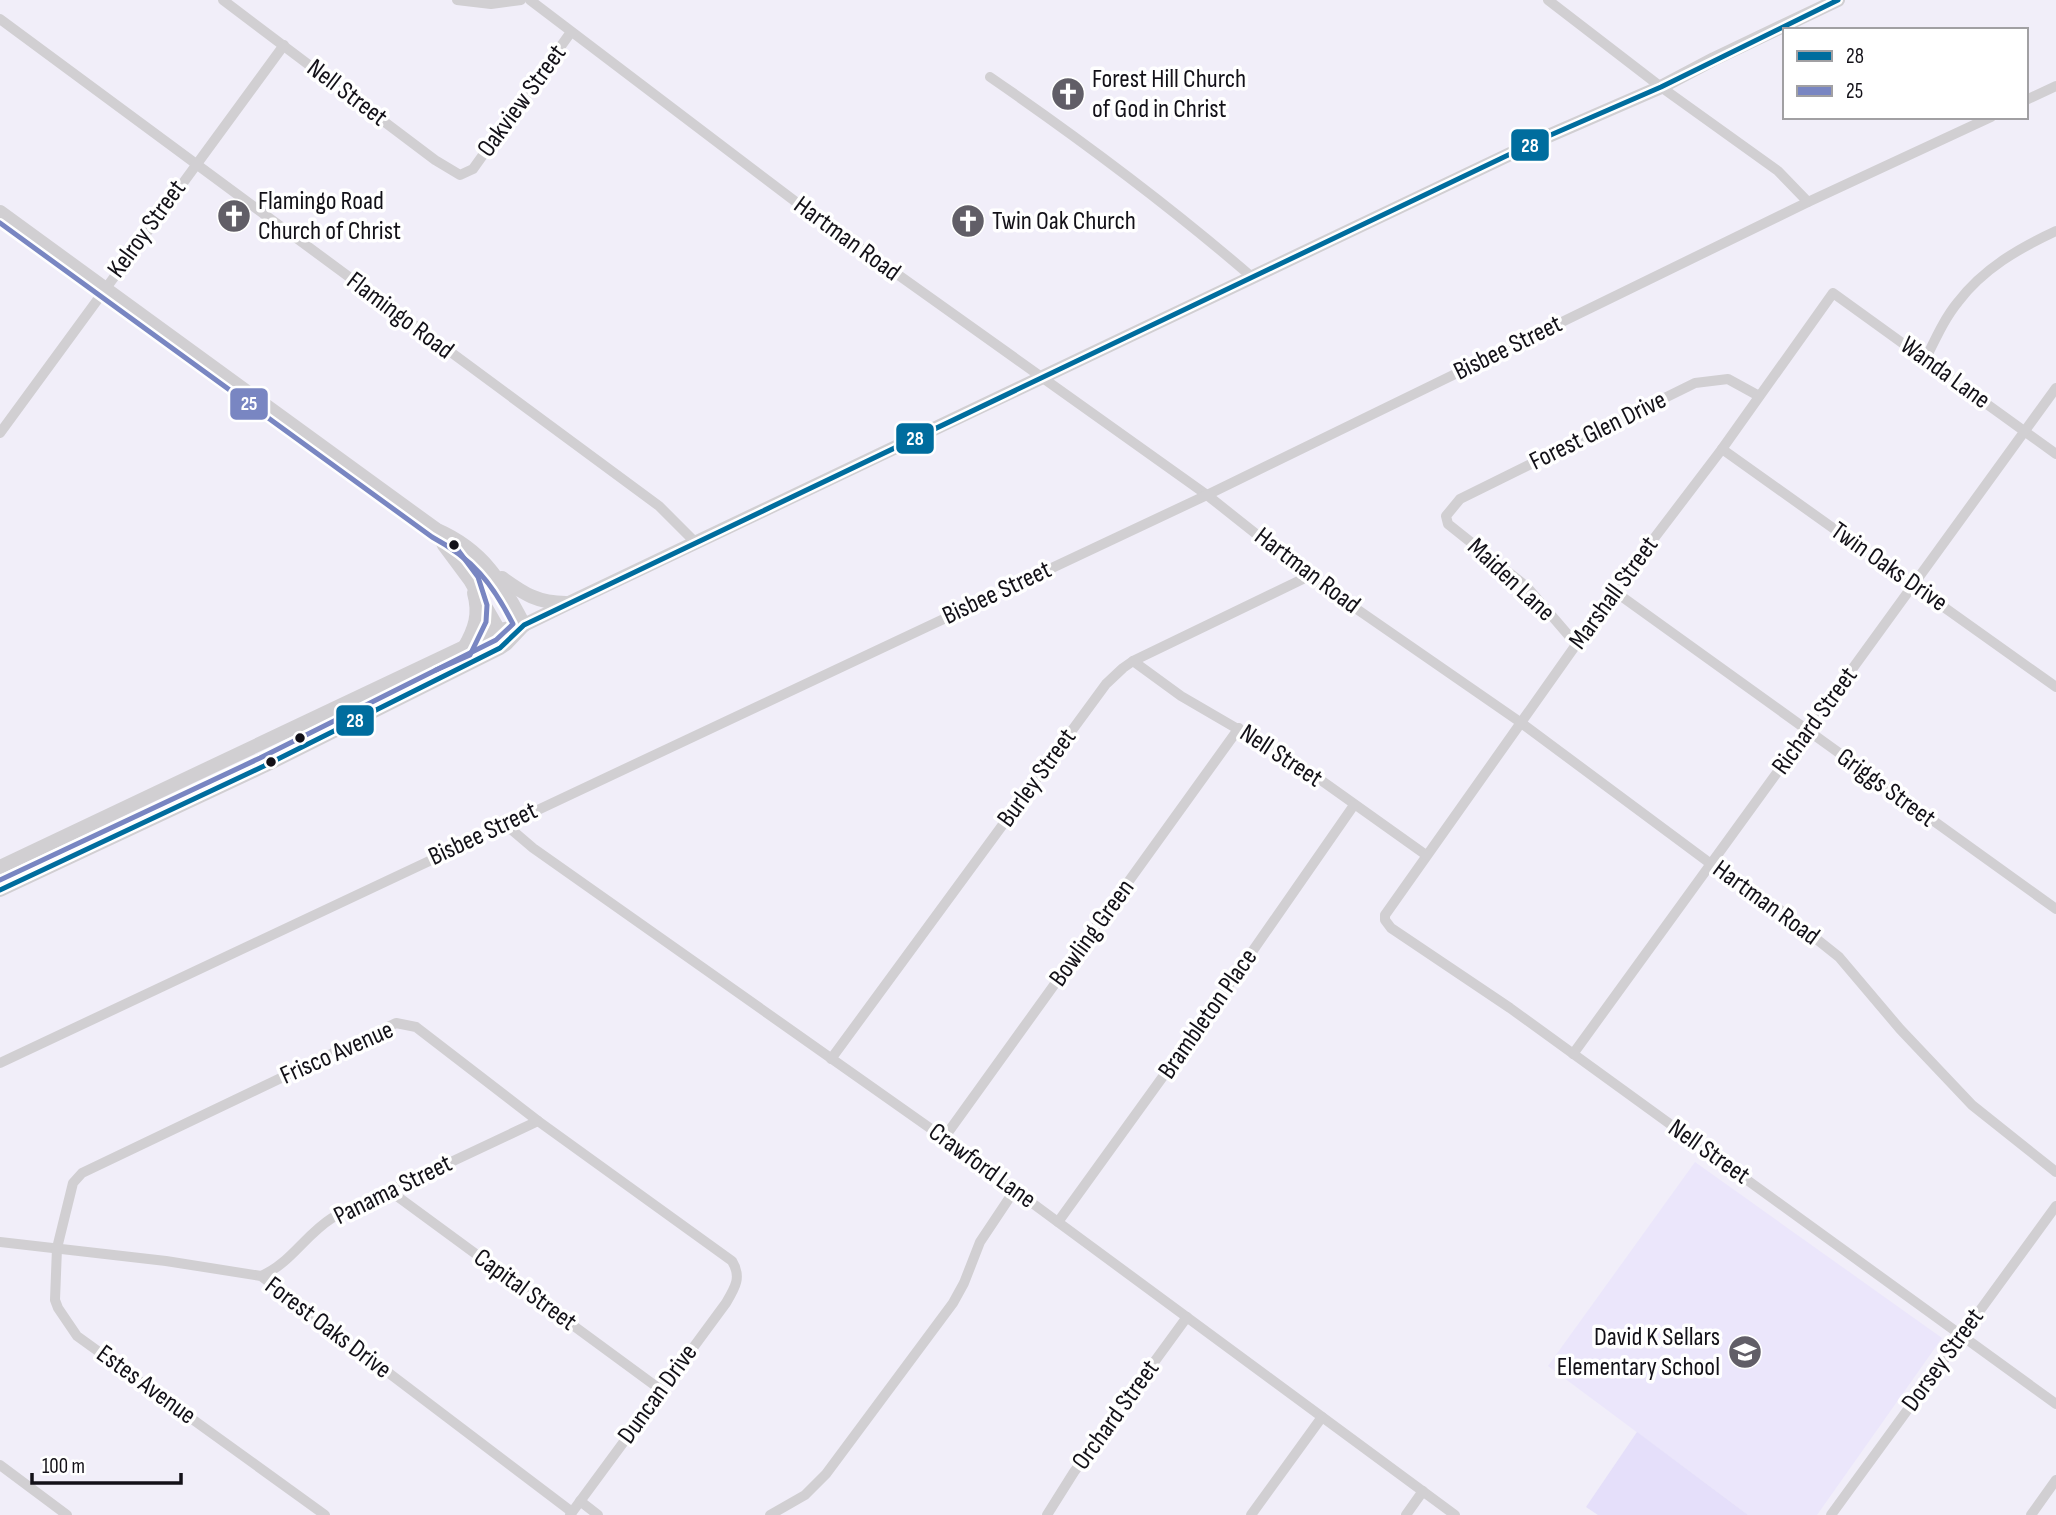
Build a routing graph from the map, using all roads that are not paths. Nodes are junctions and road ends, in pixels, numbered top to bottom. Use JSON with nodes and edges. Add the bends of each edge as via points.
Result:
{"nodes":[{"id":1,"x":223,"y":0,"type":"edge"},
{"id":2,"x":457,"y":0,"type":"edge"},
{"id":3,"x":521,"y":0,"type":"edge"},
{"id":4,"x":530,"y":0,"type":"edge"},
{"id":5,"x":1548,"y":0,"type":"edge"},
{"id":6,"x":1838,"y":0,"type":"edge"},
{"id":7,"x":0,"y":19,"type":"edge"},
{"id":8,"x":571,"y":32,"type":"junction"},
{"id":9,"x":284,"y":45,"type":"junction"},
{"id":10,"x":990,"y":77,"type":"dead end"},
{"id":11,"x":2056,"y":86,"type":"edge"},
{"id":12,"x":1661,"y":87,"type":"junction"},
{"id":13,"x":2028,"y":99,"type":"edge"},
{"id":14,"x":1987,"y":119,"type":"edge"},
{"id":15,"x":196,"y":162,"type":"junction"},
{"id":16,"x":473,"y":169,"type":"joint"},
{"id":17,"x":1808,"y":202,"type":"junction"},
{"id":18,"x":0,"y":212,"type":"edge"},
{"id":19,"x":2056,"y":231,"type":"edge"},
{"id":20,"x":1253,"y":278,"type":"junction"},
{"id":21,"x":104,"y":289,"type":"junction"},
{"id":22,"x":1833,"y":293,"type":"joint"},
{"id":23,"x":1925,"y":360,"type":"junction"},
{"id":24,"x":1042,"y":377,"type":"junction"},
{"id":25,"x":2056,"y":388,"type":"edge"},
{"id":26,"x":1759,"y":396,"type":"junction"},
{"id":27,"x":2023,"y":430,"type":"junction"},
{"id":28,"x":0,"y":433,"type":"edge"},
{"id":29,"x":1722,"y":449,"type":"junction"},
{"id":30,"x":2056,"y":454,"type":"edge"},
{"id":31,"x":1207,"y":495,"type":"junction"},
{"id":32,"x":1446,"y":516,"type":"joint"},
{"id":33,"x":438,"y":530,"type":"junction"},
{"id":34,"x":696,"y":543,"type":"junction"},
{"id":35,"x":494,"y":572,"type":"junction"},
{"id":36,"x":1310,"y":576,"type":"junction"},
{"id":37,"x":470,"y":580,"type":"junction"},
{"id":38,"x":1913,"y":583,"type":"junction"},
{"id":39,"x":1614,"y":591,"type":"junction"},
{"id":40,"x":571,"y":603,"type":"junction"},
{"id":41,"x":524,"y":625,"type":"junction"},
{"id":42,"x":500,"y":630,"type":"junction"},
{"id":43,"x":506,"y":644,"type":"junction"},
{"id":44,"x":1577,"y":644,"type":"junction"},
{"id":45,"x":464,"y":648,"type":"junction"},
{"id":46,"x":1133,"y":662,"type":"junction"},
{"id":47,"x":2056,"y":687,"type":"edge"},
{"id":48,"x":1520,"y":722,"type":"junction"},
{"id":49,"x":1239,"y":728,"type":"junction"},
{"id":50,"x":1808,"y":732,"type":"junction"},
{"id":51,"x":256,"y":747,"type":"junction"},
{"id":52,"x":264,"y":766,"type":"junction"},
{"id":53,"x":1354,"y":804,"type":"junction"},
{"id":54,"x":505,"y":824,"type":"junction"},
{"id":55,"x":1426,"y":855,"type":"junction"},
{"id":56,"x":1711,"y":864,"type":"junction"},
{"id":57,"x":0,"y":867,"type":"edge"},
{"id":58,"x":0,"y":890,"type":"edge"},
{"id":59,"x":1399,"y":894,"type":"joint"},
{"id":60,"x":2056,"y":909,"type":"edge"},
{"id":61,"x":1573,"y":1054,"type":"junction"},
{"id":62,"x":831,"y":1059,"type":"junction"},
{"id":63,"x":0,"y":1063,"type":"edge"},
{"id":64,"x":538,"y":1121,"type":"junction"},
{"id":65,"x":944,"y":1138,"type":"junction"},
{"id":66,"x":2056,"y":1172,"type":"edge"},
{"id":67,"x":390,"y":1191,"type":"junction"},
{"id":68,"x":1014,"y":1191,"type":"junction"},
{"id":69,"x":2056,"y":1206,"type":"edge"},
{"id":70,"x":1058,"y":1222,"type":"junction"},
{"id":71,"x":0,"y":1242,"type":"edge"},
{"id":72,"x":57,"y":1248,"type":"junction"},
{"id":73,"x":737,"y":1269,"type":"joint"},
{"id":74,"x":261,"y":1276,"type":"junction"},
{"id":75,"x":1187,"y":1317,"type":"junction"},
{"id":76,"x":1962,"y":1334,"type":"junction"},
{"id":77,"x":661,"y":1390,"type":"junction"},
{"id":78,"x":2056,"y":1404,"type":"edge"},
{"id":79,"x":1322,"y":1418,"type":"junction"},
{"id":80,"x":0,"y":1465,"type":"edge"},
{"id":81,"x":2056,"y":1480,"type":"edge"},
{"id":82,"x":1423,"y":1492,"type":"junction"},
{"id":83,"x":580,"y":1502,"type":"junction"},
{"id":84,"x":571,"y":1513,"type":"edge"},
{"id":85,"x":67,"y":1515,"type":"edge"},
{"id":86,"x":324,"y":1515,"type":"edge"},
{"id":87,"x":598,"y":1515,"type":"edge"},
{"id":88,"x":770,"y":1515,"type":"edge"},
{"id":89,"x":1047,"y":1515,"type":"edge"},
{"id":90,"x":1251,"y":1515,"type":"edge"},
{"id":91,"x":1406,"y":1515,"type":"edge"},
{"id":92,"x":1455,"y":1515,"type":"edge"},
{"id":93,"x":1831,"y":1515,"type":"edge"},
{"id":94,"x":2031,"y":1515,"type":"edge"}],
"edges":[{"from":1,"to":9,"type":"street","name":"Nell Street"},
{"from":2,"to":3,"type":"street","via":[[491,4]]},
{"from":4,"to":8,"type":"street","name":"Hartman Road"},
{"from":5,"to":12,"type":"street"},
{"from":6,"to":12,"type":"main road"},
{"from":7,"to":15,"type":"street","name":"Flamingo Road"},
{"from":8,"to":16,"type":"street","name":"Oakview Street"},
{"from":8,"to":24,"type":"street","name":"Hartman Road","via":[[796,202]]},
{"from":9,"to":15,"type":"street","name":"Kelroy Street"},
{"from":9,"to":16,"type":"street","name":"Nell Street","via":[[449,170],[460,175]]},
{"from":10,"to":20,"type":"street"},
{"from":11,"to":13,"type":"street"},
{"from":12,"to":17,"type":"street","via":[[1779,171]]},
{"from":12,"to":20,"type":"main road"},
{"from":14,"to":17,"type":"street","name":"Bisbee Street"},
{"from":15,"to":21,"type":"street","name":"Kelroy Street"},
{"from":15,"to":34,"type":"street","name":"Flamingo Road","via":[[659,506]]},
{"from":17,"to":31,"type":"street","name":"Bisbee Street"},
{"from":18,"to":21,"type":"main road"},
{"from":19,"to":23,"type":"street","via":[[2003,259],[1972,286],[1945,320]]},
{"from":20,"to":24,"type":"main road"},
{"from":21,"to":28,"type":"street","name":"Kelroy Street"},
{"from":21,"to":33,"type":"main road"},
{"from":22,"to":23,"type":"street","name":"Wanda Lane"},
{"from":22,"to":26,"type":"street","name":"Marshall Street"},
{"from":23,"to":27,"type":"street","name":"Wanda Lane"},
{"from":24,"to":31,"type":"street","name":"Hartman Road"},
{"from":24,"to":34,"type":"main road"},
{"from":25,"to":27,"type":"street","name":"Richard Street"},
{"from":26,"to":29,"type":"street","name":"Marshall Street"},
{"from":26,"to":32,"type":"street","name":"Forest Glen Drive","via":[[1728,379],[1695,383],[1460,499]]},
{"from":27,"to":30,"type":"street","name":"Wanda Lane"},
{"from":27,"to":38,"type":"street","name":"Richard Street"},
{"from":29,"to":38,"type":"street","name":"Twin Oaks Drive"},
{"from":29,"to":39,"type":"street","name":"Marshall Street"},
{"from":31,"to":36,"type":"street","name":"Hartman Road"},
{"from":31,"to":54,"type":"street","name":"Bisbee Street"},
{"from":32,"to":44,"type":"street","name":"Maiden Lane","via":[[1448,524],[1527,587]]},
{"from":33,"to":35,"type":"main road","via":[[460,540]]},
{"from":33,"to":37,"type":"main road"},
{"from":34,"to":40,"type":"main road"},
{"from":35,"to":40,"type":"main road","via":[[531,597]]},
{"from":35,"to":41,"type":"main road"},
{"from":36,"to":46,"type":"street","name":"Burley Street"},
{"from":36,"to":48,"type":"street","name":"Hartman Road"},
{"from":37,"to":42,"type":"main road"},
{"from":37,"to":45,"type":"main road","via":[[477,621]]},
{"from":38,"to":47,"type":"street","name":"Twin Oaks Drive"},
{"from":38,"to":50,"type":"street","name":"Richard Street"},
{"from":39,"to":44,"type":"street","name":"Marshall Street"},
{"from":39,"to":50,"type":"street","name":"Griggs Street"},
{"from":40,"to":41,"type":"main road"},
{"from":41,"to":42,"type":"main road"},
{"from":41,"to":43,"type":"main road"},
{"from":42,"to":43,"type":"main road"},
{"from":42,"to":45,"type":"main road"},
{"from":43,"to":52,"type":"main road"},
{"from":44,"to":48,"type":"street","name":"Marshall Street"},
{"from":45,"to":51,"type":"main road"},
{"from":46,"to":49,"type":"street","name":"Nell Street"},
{"from":46,"to":62,"type":"street","name":"Burley Street","via":[[1106,684]]},
{"from":48,"to":55,"type":"street","name":"Marshall Street"},
{"from":48,"to":56,"type":"street","name":"Hartman Road"},
{"from":49,"to":53,"type":"street","name":"Nell Street"},
{"from":49,"to":65,"type":"street","name":"Bowling Green"},
{"from":50,"to":56,"type":"street","name":"Richard Street"},
{"from":50,"to":60,"type":"street","name":"Griggs Street"},
{"from":51,"to":52,"type":"main road"},
{"from":51,"to":57,"type":"main road"},
{"from":52,"to":58,"type":"main road"},
{"from":53,"to":55,"type":"street","name":"Nell Street"},
{"from":53,"to":70,"type":"street","name":"Brambleton Place"},
{"from":54,"to":62,"type":"street","name":"Crawford Lane"},
{"from":54,"to":63,"type":"street","name":"Bisbee Street"},
{"from":55,"to":59,"type":"street","name":"Marshall Street"},
{"from":56,"to":61,"type":"street","name":"Richard Street"},
{"from":56,"to":66,"type":"street","name":"Hartman Road","via":[[1839,957],[1972,1105]]},
{"from":59,"to":61,"type":"street","name":"Nell Street","via":[[1385,915],[1391,928]]},
{"from":61,"to":76,"type":"street","name":"Nell Street"},
{"from":62,"to":65,"type":"street","name":"Crawford Lane"},
{"from":64,"to":67,"type":"street","name":"Panama Street"},
{"from":64,"to":72,"type":"street","name":"Frisco Avenue","via":[[416,1027],[396,1023],[82,1173],[73,1183]]},
{"from":64,"to":73,"type":"street","name":"Frisco Avenue"},
{"from":65,"to":68,"type":"street","name":"Crawford Lane"},
{"from":67,"to":74,"type":"street","name":"Panama Street","via":[[321,1225],[284,1262]]},
{"from":67,"to":77,"type":"street","name":"Capital Street"},
{"from":68,"to":70,"type":"street","name":"Crawford Lane"},
{"from":68,"to":88,"type":"street","via":[[980,1242],[953,1303],[826,1474],[805,1495]]},
{"from":69,"to":76,"type":"street","name":"Dorsey Street"},
{"from":70,"to":75,"type":"street","name":"Crawford Lane"},
{"from":71,"to":72,"type":"street","name":"Forest Oaks Drive"},
{"from":72,"to":74,"type":"street","name":"Forest Oaks Drive"},
{"from":72,"to":86,"type":"street","name":"Estes Avenue","via":[[55,1300],[77,1336]]},
{"from":73,"to":77,"type":"street","name":"Duncan Drive","via":[[734,1291]]},
{"from":74,"to":84,"type":"street","name":"Forest Oaks Drive"},
{"from":75,"to":79,"type":"street","name":"Crawford Lane"},
{"from":75,"to":89,"type":"street","name":"Orchard Street"},
{"from":76,"to":78,"type":"street","name":"Nell Street"},
{"from":76,"to":93,"type":"street","name":"Dorsey Street"},
{"from":77,"to":83,"type":"street","name":"Duncan Drive"},
{"from":79,"to":82,"type":"street","name":"Crawford Lane"},
{"from":79,"to":90,"type":"street"},
{"from":80,"to":85,"type":"street"},
{"from":81,"to":94,"type":"street"},
{"from":82,"to":91,"type":"street"},
{"from":82,"to":92,"type":"street","name":"Crawford Lane"},
{"from":83,"to":84,"type":"street","name":"Duncan Drive"},
{"from":83,"to":87,"type":"street"}]}
